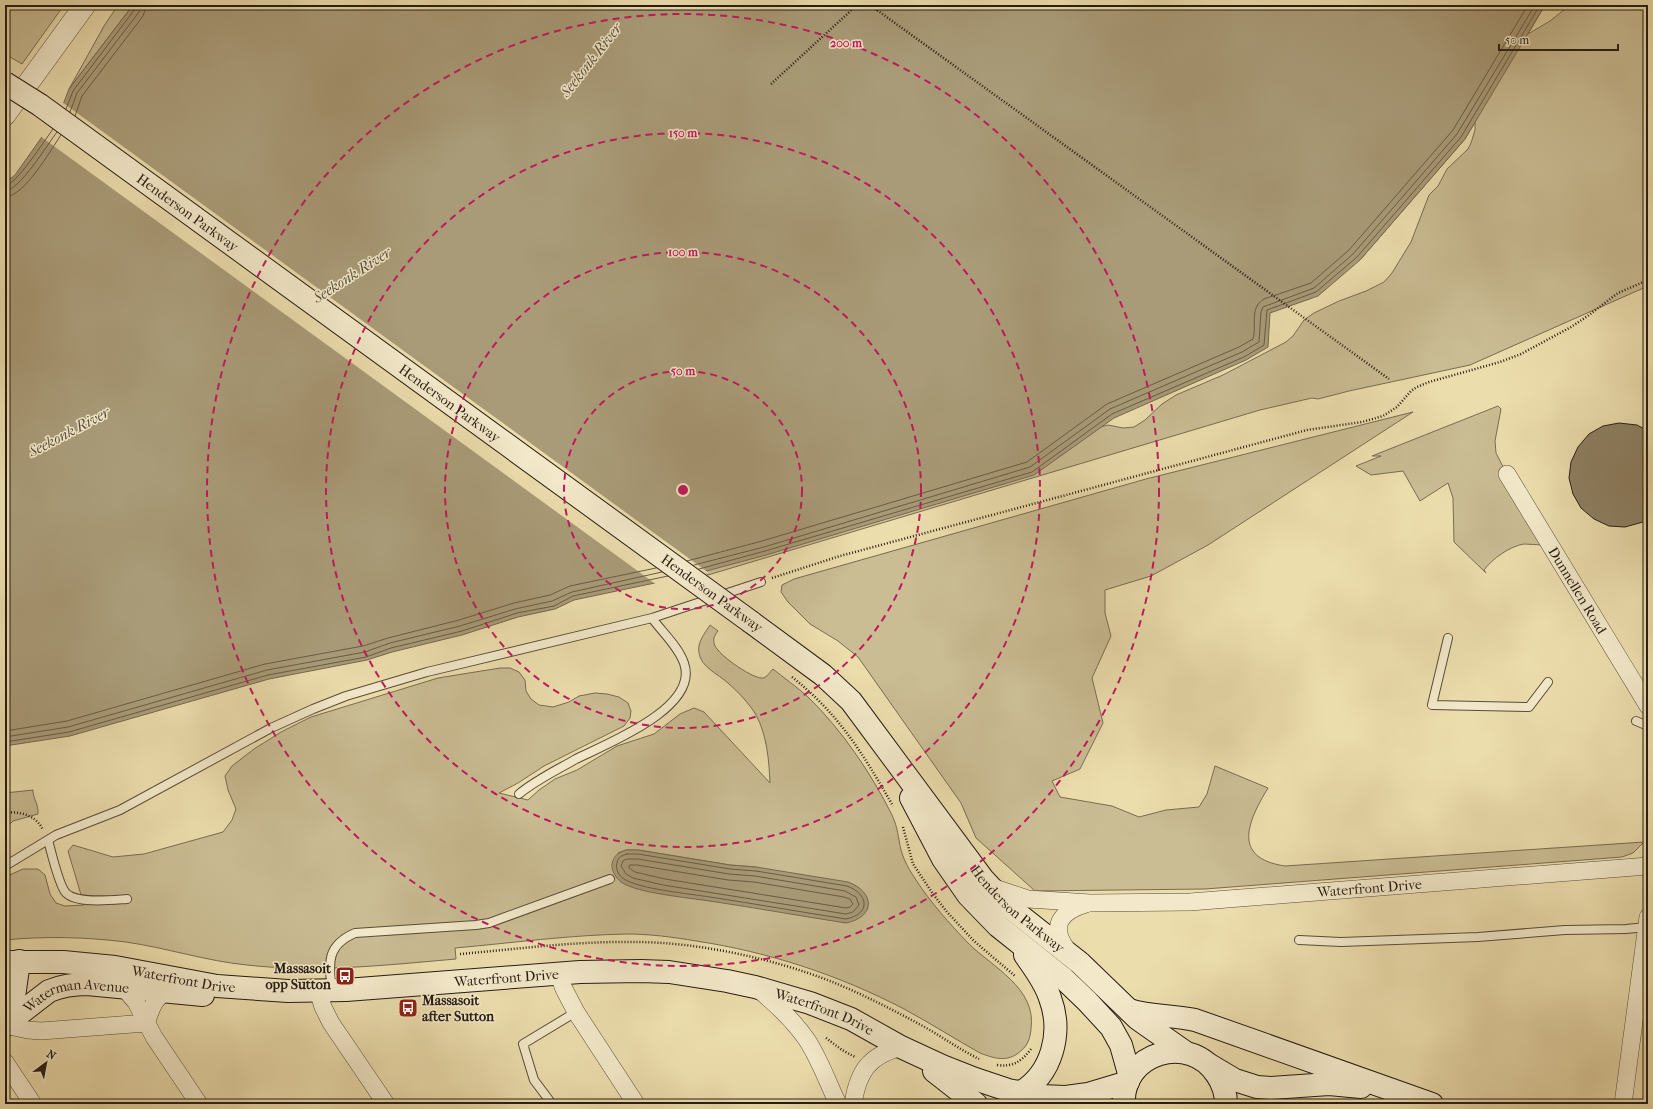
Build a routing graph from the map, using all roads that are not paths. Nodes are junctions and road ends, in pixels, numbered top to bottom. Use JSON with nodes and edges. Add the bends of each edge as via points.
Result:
{"nodes":[{"id":1,"x":85,"y":5,"type":"edge"},
{"id":2,"x":5,"y":83,"type":"edge"},
{"id":3,"x":5,"y":115,"type":"edge"},
{"id":4,"x":1507,"y":474,"type":"dead end"},
{"id":5,"x":761,"y":582,"type":"road end"},
{"id":6,"x":652,"y":618,"type":"junction"},
{"id":7,"x":1448,"y":638,"type":"dead end"},
{"id":8,"x":1548,"y":682,"type":"dead end"},
{"id":9,"x":1648,"y":706,"type":"edge"},
{"id":10,"x":1636,"y":721,"type":"dead end"},
{"id":11,"x":1648,"y":726,"type":"edge"},
{"id":12,"x":880,"y":738,"type":"junction"},
{"id":13,"x":519,"y":794,"type":"dead end"},
{"id":14,"x":48,"y":840,"type":"junction"},
{"id":15,"x":5,"y":866,"type":"edge"},
{"id":16,"x":1648,"y":866,"type":"edge"},
{"id":17,"x":610,"y":879,"type":"dead end"},
{"id":18,"x":990,"y":886,"type":"junction"},
{"id":19,"x":127,"y":899,"type":"dead end"},
{"id":20,"x":1090,"y":903,"type":"junction"},
{"id":21,"x":1647,"y":932,"type":"edge"},
{"id":22,"x":1009,"y":935,"type":"junction"},
{"id":23,"x":1299,"y":940,"type":"dead end"},
{"id":24,"x":1070,"y":955,"type":"junction"},
{"id":25,"x":12,"y":961,"type":"edge"},
{"id":26,"x":558,"y":973,"type":"junction"},
{"id":27,"x":123,"y":987,"type":"junction"},
{"id":28,"x":755,"y":987,"type":"junction"},
{"id":29,"x":249,"y":989,"type":"junction"},
{"id":30,"x":325,"y":991,"type":"junction"},
{"id":31,"x":165,"y":992,"type":"junction"},
{"id":32,"x":1127,"y":1010,"type":"junction"},
{"id":33,"x":576,"y":1012,"type":"junction"},
{"id":34,"x":146,"y":1023,"type":"junction"},
{"id":35,"x":5,"y":1025,"type":"edge"},
{"id":36,"x":901,"y":1047,"type":"junction"},
{"id":37,"x":1184,"y":1052,"type":"junction"},
{"id":38,"x":5,"y":1062,"type":"edge"},
{"id":39,"x":1208,"y":1064,"type":"junction"},
{"id":40,"x":1129,"y":1079,"type":"junction"},
{"id":41,"x":1020,"y":1092,"type":"junction"},
{"id":42,"x":33,"y":1104,"type":"edge"},
{"id":43,"x":199,"y":1104,"type":"edge"},
{"id":44,"x":386,"y":1104,"type":"edge"},
{"id":45,"x":552,"y":1104,"type":"edge"},
{"id":46,"x":636,"y":1104,"type":"edge"},
{"id":47,"x":838,"y":1104,"type":"edge"},
{"id":48,"x":853,"y":1104,"type":"edge"},
{"id":49,"x":976,"y":1104,"type":"edge"},
{"id":50,"x":1124,"y":1104,"type":"edge"},
{"id":51,"x":1226,"y":1104,"type":"edge"},
{"id":52,"x":1431,"y":1104,"type":"edge"},
{"id":53,"x":1623,"y":1104,"type":"edge"}],
"edges":[{"from":1,"to":3,"type":"street"},
{"from":2,"to":12,"type":"main road","name":"Henderson Parkway","bridge":true,"via":[[40,105],[800,658],[838,688]]},
{"from":4,"to":9,"type":"street","name":"Dunnellen Road"},
{"from":5,"to":6,"type":"lane"},
{"from":6,"to":13,"type":"lane","via":[[684,663],[684,685],[678,695],[642,726],[548,775]]},
{"from":6,"to":14,"type":"lane","via":[[427,672],[346,696],[271,728],[120,810]]},
{"from":7,"to":8,"type":"lane","via":[[1432,705],[1529,707]]},
{"from":10,"to":11,"type":"lane"},
{"from":12,"to":18,"type":"main road","name":"Henderson Parkway"},
{"from":12,"to":22,"type":"main road","name":"Henderson Parkway","via":[[947,865],[968,895]]},
{"from":14,"to":15,"type":"lane"},
{"from":14,"to":19,"type":"lane","via":[[63,889],[69,896],[98,900]]},
{"from":16,"to":20,"type":"street","name":"Waterfront Drive","via":[[1197,901]]},
{"from":17,"to":30,"type":"lane","via":[[476,925],[355,933],[345,937],[330,956]]},
{"from":18,"to":20,"type":"street","name":"Waterfront Drive","via":[[1028,899]]},
{"from":18,"to":24,"type":"main road","name":"Henderson Parkway","via":[[1017,913]]},
{"from":20,"to":24,"type":"street","name":"Waterfront Drive","via":[[1065,914],[1059,923],[1059,937]]},
{"from":21,"to":23,"type":"lane","via":[[1626,929],[1565,930],[1478,937],[1341,942]]},
{"from":21,"to":53,"type":"street"},
{"from":22,"to":40,"type":"main road","name":"Henderson Parkway","via":[[1062,977],[1108,1023],[1121,1045]]},
{"from":22,"to":41,"type":"main road","via":[[1045,986],[1052,1003],[1056,1027],[1047,1064],[1037,1079]]},
{"from":24,"to":32,"type":"main road","name":"Henderson Parkway"},
{"from":25,"to":29,"type":"main road","name":"Waterfront Drive","via":[[115,967],[205,984]]},
{"from":25,"to":35,"type":"main road","name":"Waterman Avenue","via":[[14,997]]},
{"from":26,"to":28,"type":"main road","name":"Waterfront Drive","via":[[668,972]]},
{"from":26,"to":30,"type":"main road","name":"Waterfront Drive"},
{"from":26,"to":33,"type":"street"},
{"from":27,"to":31,"type":"main road","name":"Waterman Avenue"},
{"from":27,"to":34,"type":"street","via":[[136,1002]]},
{"from":27,"to":35,"type":"main road","name":"Waterman Avenue","via":[[87,984],[57,988],[41,996]]},
{"from":28,"to":36,"type":"main road","name":"Waterfront Drive","via":[[823,1008]]},
{"from":28,"to":47,"type":"street","via":[[782,1010],[807,1041]]},
{"from":29,"to":30,"type":"main road","name":"Waterfront Drive"},
{"from":29,"to":31,"type":"main road","name":"Waterman Avenue","via":[[231,997]]},
{"from":30,"to":44,"type":"street","via":[[323,1007],[331,1023]]},
{"from":31,"to":34,"type":"street","via":[[157,997]]},
{"from":32,"to":37,"type":"main road","name":"Henderson Parkway"},
{"from":32,"to":52,"type":"main road","via":[[1195,1020]]},
{"from":33,"to":45,"type":"lane","via":[[523,1044],[534,1080]]},
{"from":33,"to":46,"type":"street"},
{"from":34,"to":35,"type":"street","via":[[41,1031]]},
{"from":34,"to":43,"type":"street"},
{"from":36,"to":41,"type":"main road","name":"Waterfront Drive","via":[[974,1079]]},
{"from":36,"to":48,"type":"street","via":[[881,1055],[862,1071],[856,1085]]},
{"from":36,"to":49,"type":"main road","name":"Waterfront Drive"},
{"from":37,"to":39,"type":"main road","name":"Henderson Parkway"},
{"from":37,"to":40,"type":"main road","name":"Henderson Parkway","via":[[1168,1052],[1151,1057],[1136,1069]]},
{"from":38,"to":42,"type":"street"},
{"from":39,"to":51,"type":"main road","name":"Henderson Parkway","via":[[1223,1085]]},
{"from":39,"to":52,"type":"main road","via":[[1235,1080],[1257,1087],[1340,1084],[1378,1090]]},
{"from":40,"to":41,"type":"main road","name":"Waterfront Drive","via":[[1093,1092],[1066,1097]]},
{"from":40,"to":50,"type":"main road","name":"Henderson Parkway","via":[[1124,1093]]}]}
